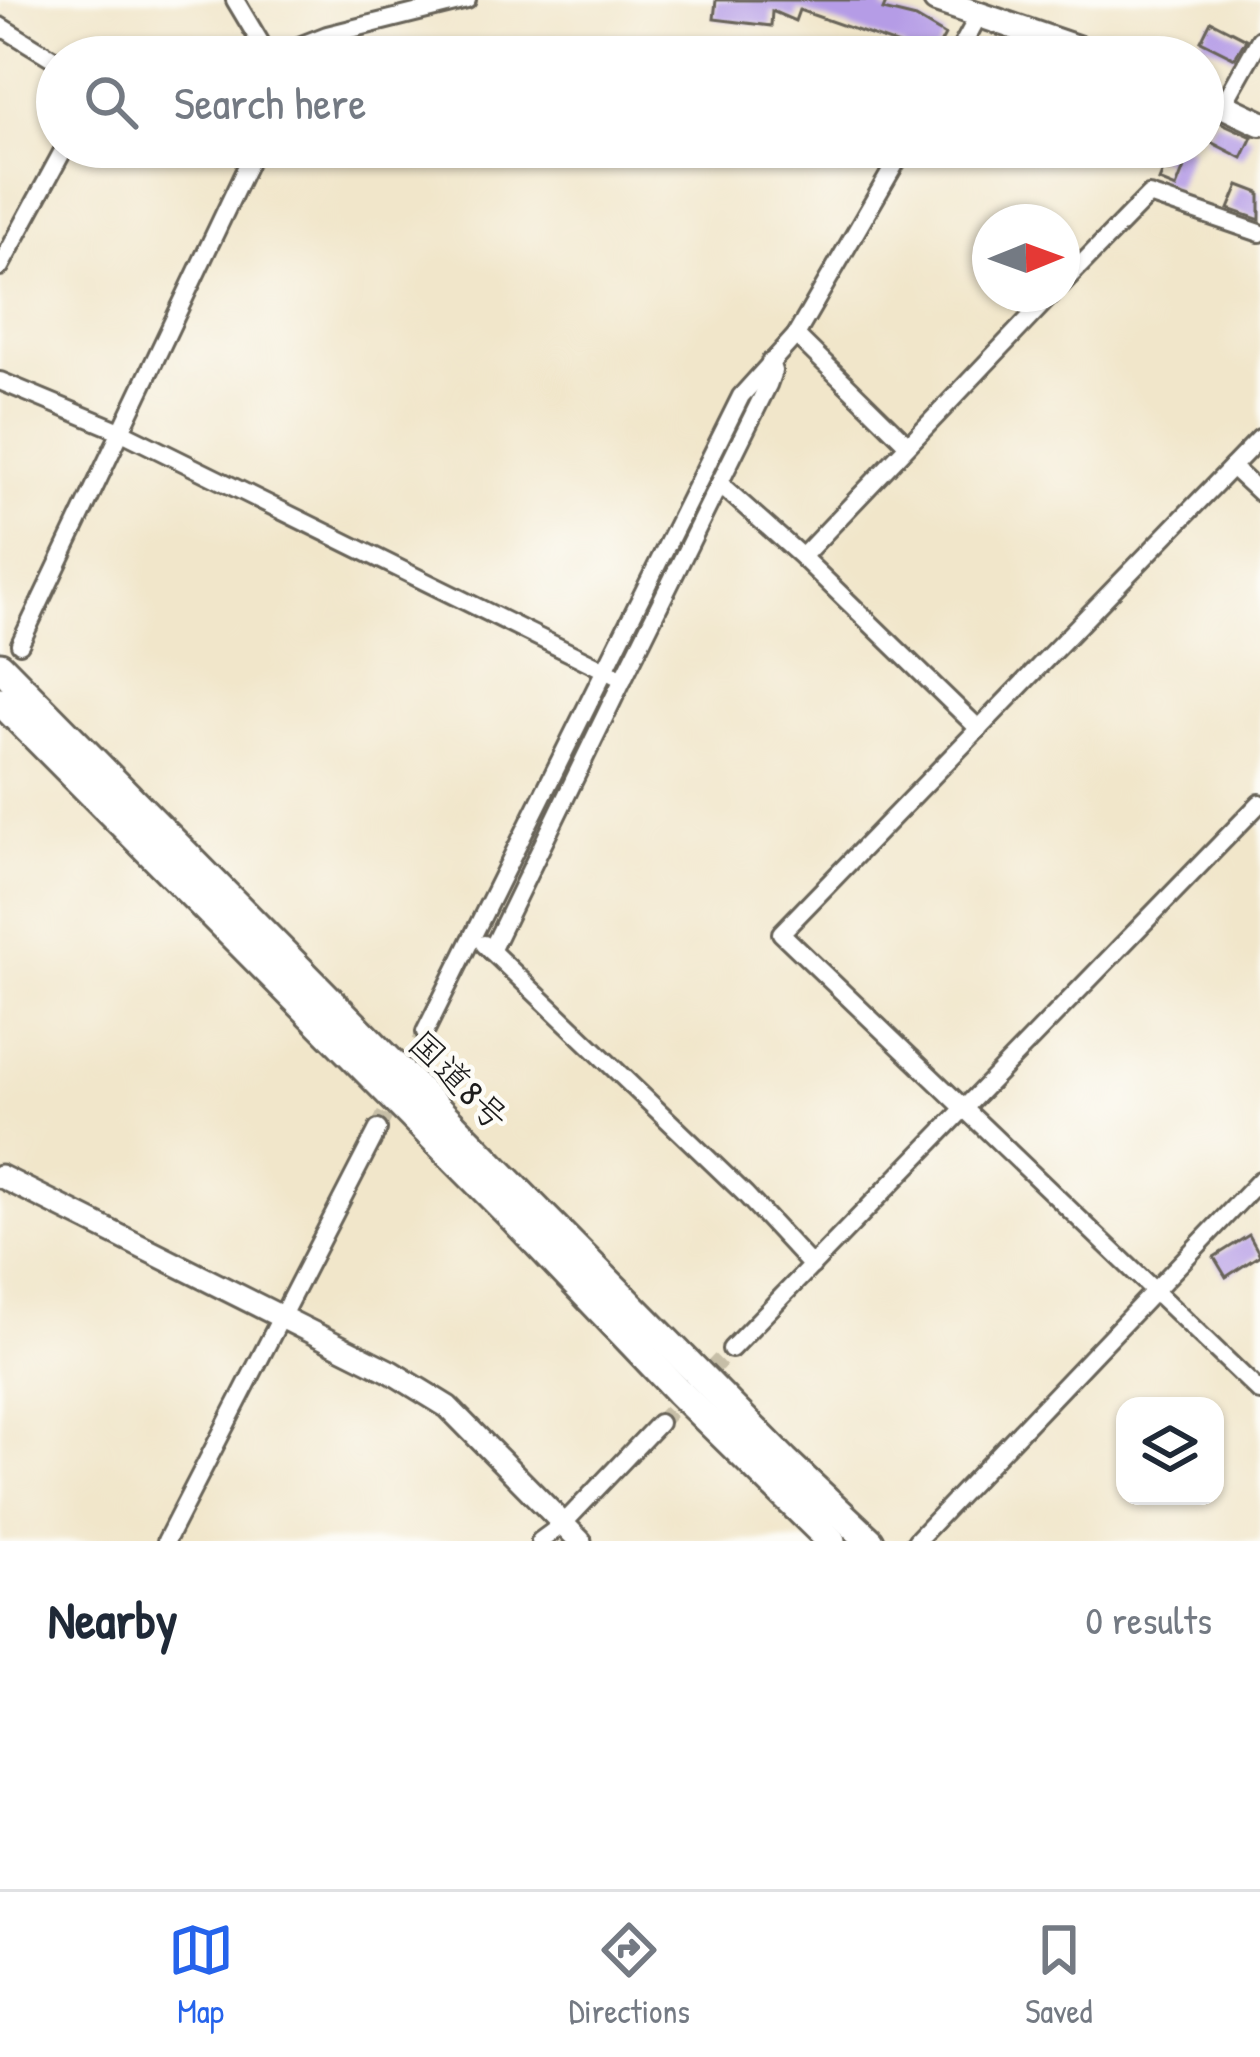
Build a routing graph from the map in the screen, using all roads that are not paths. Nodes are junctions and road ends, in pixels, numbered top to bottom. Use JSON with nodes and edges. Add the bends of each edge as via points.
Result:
{"nodes":[{"id":1,"x":235,"y":0,"type":"edge"},
{"id":2,"x":466,"y":0,"type":"edge"},
{"id":3,"x":936,"y":0,"type":"edge"},
{"id":4,"x":983,"y":8,"type":"edge"},
{"id":5,"x":0,"y":26,"type":"edge"},
{"id":6,"x":257,"y":36,"type":"edge"},
{"id":7,"x":324,"y":36,"type":"edge"},
{"id":8,"x":968,"y":36,"type":"edge"},
{"id":9,"x":1052,"y":36,"type":"edge"},
{"id":10,"x":1260,"y":39,"type":"edge"},
{"id":11,"x":36,"y":48,"type":"edge"},
{"id":12,"x":1224,"y":86,"type":"edge"},
{"id":13,"x":1224,"y":106,"type":"edge"},
{"id":14,"x":1260,"y":124,"type":"edge"},
{"id":15,"x":54,"y":168,"type":"edge"},
{"id":16,"x":246,"y":168,"type":"edge"},
{"id":17,"x":893,"y":168,"type":"edge"},
{"id":18,"x":1260,"y":232,"type":"edge"},
{"id":19,"x":1080,"y":266,"type":"edge"},
{"id":20,"x":0,"y":267,"type":"edge"},
{"id":21,"x":1035,"y":312,"type":"edge"},
{"id":22,"x":796,"y":335,"type":"junction"},
{"id":23,"x":770,"y":362,"type":"junction"},
{"id":24,"x":0,"y":381,"type":"edge"},
{"id":25,"x":120,"y":431,"type":"junction"},
{"id":26,"x":1260,"y":438,"type":"edge"},
{"id":27,"x":907,"y":444,"type":"junction"},
{"id":28,"x":1232,"y":466,"type":"junction"},
{"id":29,"x":720,"y":484,"type":"junction"},
{"id":30,"x":1260,"y":493,"type":"edge"},
{"id":31,"x":802,"y":556,"type":"junction"},
{"id":32,"x":20,"y":644,"type":"dead end"},
{"id":33,"x":0,"y":666,"type":"edge"},
{"id":34,"x":606,"y":669,"type":"junction"},
{"id":35,"x":623,"y":680,"type":"junction"},
{"id":36,"x":0,"y":701,"type":"edge"},
{"id":37,"x":979,"y":729,"type":"junction"},
{"id":38,"x":1260,"y":803,"type":"edge"},
{"id":39,"x":474,"y":935,"type":"junction"},
{"id":40,"x":491,"y":951,"type":"junction"},
{"id":41,"x":424,"y":1032,"type":"tunnel mouth"},
{"id":42,"x":965,"y":1109,"type":"junction"},
{"id":43,"x":378,"y":1129,"type":"tunnel mouth"},
{"id":44,"x":0,"y":1176,"type":"edge"},
{"id":45,"x":1260,"y":1180,"type":"edge"},
{"id":46,"x":812,"y":1266,"type":"junction"},
{"id":47,"x":1156,"y":1289,"type":"junction"},
{"id":48,"x":282,"y":1316,"type":"junction"},
{"id":49,"x":731,"y":1349,"type":"tunnel mouth"},
{"id":50,"x":1260,"y":1392,"type":"edge"},
{"id":51,"x":659,"y":1423,"type":"tunnel mouth"},
{"id":52,"x":563,"y":1524,"type":"junction"},
{"id":53,"x":166,"y":1541,"type":"edge"},
{"id":54,"x":540,"y":1541,"type":"edge"},
{"id":55,"x":580,"y":1541,"type":"edge"},
{"id":56,"x":831,"y":1541,"type":"edge"},
{"id":57,"x":870,"y":1541,"type":"edge"},
{"id":58,"x":916,"y":1541,"type":"edge"}],
"edges":[{"from":1,"to":6,"type":"street"},
{"from":2,"to":7,"type":"street"},
{"from":3,"to":4,"type":"main road"},
{"from":4,"to":8,"type":"street"},
{"from":4,"to":9,"type":"main road"},
{"from":5,"to":11,"type":"street"},
{"from":10,"to":12,"type":"street"},
{"from":13,"to":14,"type":"main road"},
{"from":15,"to":20,"type":"street"},
{"from":16,"to":25,"type":"street"},
{"from":17,"to":22,"type":"street"},
{"from":18,"to":19,"type":"street","via":[[1149,195]]},
{"from":21,"to":27,"type":"street"},
{"from":22,"to":23,"type":"street"},
{"from":22,"to":27,"type":"street"},
{"from":23,"to":29,"type":"street","via":[[768,386]]},
{"from":23,"to":34,"type":"street","via":[[741,396]]},
{"from":24,"to":25,"type":"street"},
{"from":25,"to":32,"type":"street"},
{"from":25,"to":34,"type":"street"},
{"from":26,"to":28,"type":"street"},
{"from":27,"to":31,"type":"street"},
{"from":28,"to":30,"type":"street"},
{"from":28,"to":37,"type":"street"},
{"from":29,"to":31,"type":"street"},
{"from":29,"to":35,"type":"street"},
{"from":31,"to":37,"type":"street"},
{"from":33,"to":57,"type":"highway","name":"国道8号"},
{"from":34,"to":35,"type":"street"},
{"from":34,"to":39,"type":"street"},
{"from":35,"to":40,"type":"street"},
{"from":36,"to":56,"type":"highway","name":"国道8号"},
{"from":37,"to":42,"type":"street","via":[[781,933]]},
{"from":38,"to":42,"type":"street"},
{"from":39,"to":40,"type":"street"},
{"from":39,"to":41,"type":"street"},
{"from":40,"to":46,"type":"street"},
{"from":42,"to":46,"type":"street"},
{"from":42,"to":47,"type":"street"},
{"from":43,"to":48,"type":"street"},
{"from":44,"to":48,"type":"street"},
{"from":45,"to":47,"type":"street"},
{"from":46,"to":49,"type":"street"},
{"from":47,"to":50,"type":"street"},
{"from":47,"to":58,"type":"street"},
{"from":48,"to":52,"type":"street","via":[[448,1407]]},
{"from":48,"to":53,"type":"street"},
{"from":51,"to":52,"type":"street"},
{"from":52,"to":54,"type":"street"},
{"from":52,"to":55,"type":"street"}]}
